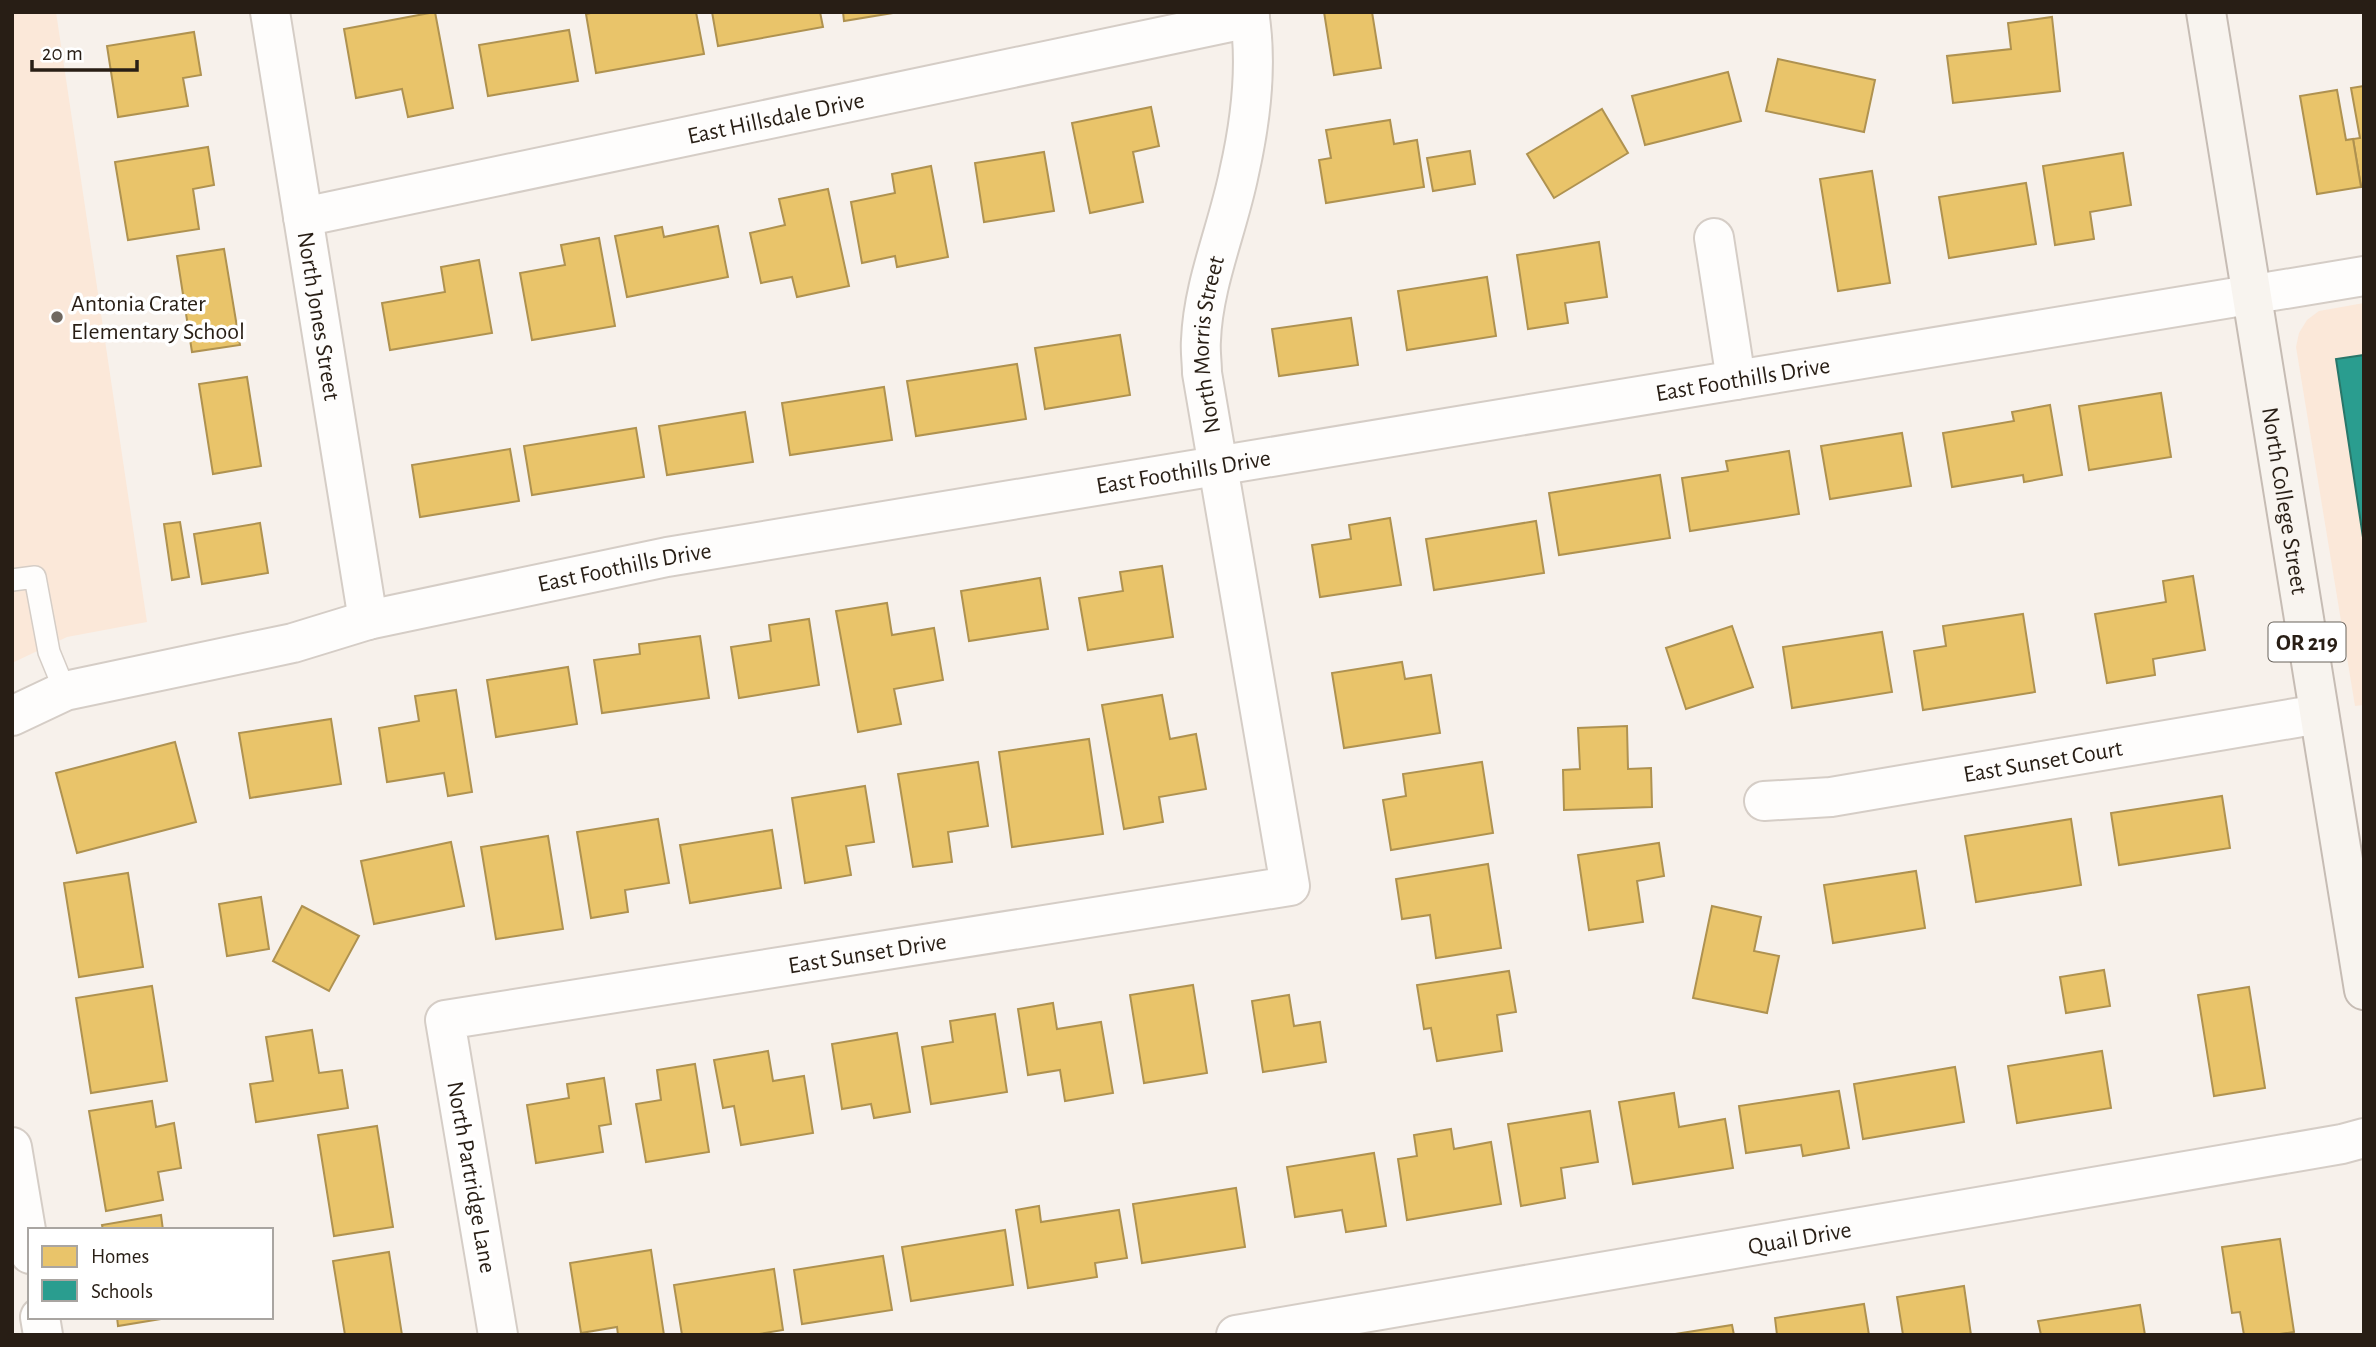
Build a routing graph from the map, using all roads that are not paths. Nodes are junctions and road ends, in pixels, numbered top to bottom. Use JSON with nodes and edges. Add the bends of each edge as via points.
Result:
{"nodes":[{"id":1,"x":270,"y":12,"type":"edge"},
{"id":2,"x":2206,"y":12,"type":"edge"},
{"id":3,"x":1249,"y":15,"type":"edge"},
{"id":4,"x":303,"y":217,"type":"junction"},
{"id":5,"x":1714,"y":239,"type":"dead end"},
{"id":6,"x":2364,"y":275,"type":"edge"},
{"id":7,"x":2250,"y":294,"type":"junction"},
{"id":8,"x":1737,"y":380,"type":"junction"},
{"id":9,"x":1219,"y":467,"type":"junction"},
{"id":10,"x":12,"y":580,"type":"edge"},
{"id":11,"x":368,"y":620,"type":"junction"},
{"id":12,"x":65,"y":691,"type":"junction"},
{"id":13,"x":2319,"y":714,"type":"junction"},
{"id":14,"x":12,"y":716,"type":"edge"},
{"id":15,"x":1764,"y":800,"type":"dead end"},
{"id":16,"x":1290,"y":886,"type":"joint"},
{"id":17,"x":2364,"y":990,"type":"edge"},
{"id":18,"x":445,"y":1020,"type":"joint"},
{"id":19,"x":2364,"y":1138,"type":"edge"},
{"id":20,"x":12,"y":1147,"type":"edge"},
{"id":21,"x":28,"y":1242,"type":"edge"},
{"id":22,"x":1242,"y":1334,"type":"edge"},
{"id":23,"x":498,"y":1335,"type":"edge"}],
"edges":[{"from":1,"to":4,"type":"street","name":"North Jones Street"},
{"from":2,"to":7,"type":"main road","name":"North College Street","number":"OR 219"},
{"from":3,"to":4,"type":"street","name":"East Hillsdale Drive"},
{"from":3,"to":9,"type":"street","name":"North Morris Street","via":[[1254,76],[1248,123],[1201,339],[1202,373]]},
{"from":4,"to":11,"type":"street","name":"North Jones Street"},
{"from":5,"to":8,"type":"street"},
{"from":6,"to":7,"type":"street","name":"East Foothills Drive"},
{"from":7,"to":8,"type":"street","name":"East Foothills Drive"},
{"from":7,"to":13,"type":"main road","name":"North College Street","number":"OR 219"},
{"from":8,"to":9,"type":"street","name":"East Foothills Drive"},
{"from":9,"to":11,"type":"street","name":"East Foothills Drive","via":[[667,557]]},
{"from":9,"to":16,"type":"street","name":"North Morris Street"},
{"from":10,"to":12,"type":"lane","via":[[35,577],[49,652]]},
{"from":11,"to":12,"type":"street","name":"East Foothills Drive","via":[[293,643]]},
{"from":12,"to":14,"type":"street","name":"East Foothills Drive"},
{"from":13,"to":15,"type":"street","name":"East Sunset Court","via":[[1831,797]]},
{"from":13,"to":17,"type":"main road","name":"North College Street","number":"OR 219"},
{"from":16,"to":18,"type":"street","name":"East Sunset Drive"},
{"from":18,"to":23,"type":"street","name":"North Partridge Lane"},
{"from":19,"to":22,"type":"street","name":"Quail Drive"},
{"from":20,"to":21,"type":"street"}]}
